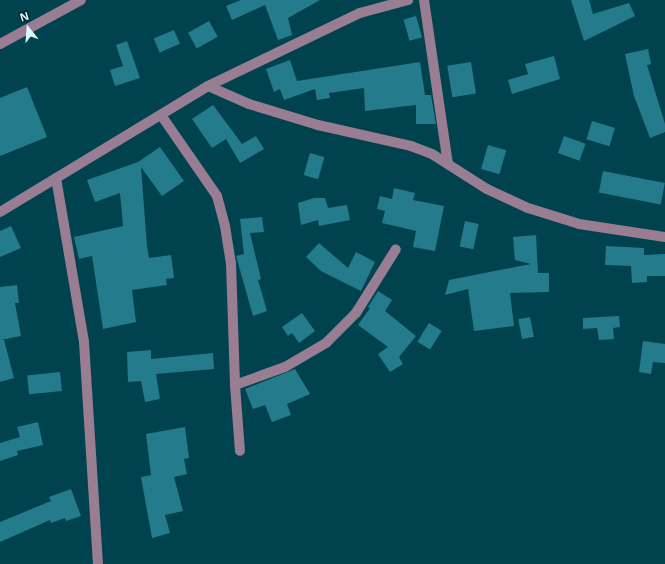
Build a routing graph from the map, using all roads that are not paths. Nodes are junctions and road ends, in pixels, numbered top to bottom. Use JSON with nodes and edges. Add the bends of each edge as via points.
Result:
{"nodes":[{"id":1,"x":81,"y":0,"type":"edge"},
{"id":2,"x":408,"y":0,"type":"edge"},
{"id":3,"x":424,"y":0,"type":"edge"},
{"id":4,"x":0,"y":44,"type":"edge"},
{"id":5,"x":208,"y":86,"type":"junction"},
{"id":6,"x":161,"y":115,"type":"junction"},
{"id":7,"x":448,"y":164,"type":"junction"},
{"id":8,"x":56,"y":178,"type":"junction"},
{"id":9,"x":0,"y":212,"type":"edge"},
{"id":10,"x":665,"y":237,"type":"edge"},
{"id":11,"x":396,"y":249,"type":"dead end"},
{"id":12,"x":235,"y":385,"type":"junction"},
{"id":13,"x":240,"y":451,"type":"dead end"},
{"id":14,"x":98,"y":564,"type":"edge"}],
"edges":[{"from":1,"to":4,"type":"street"},
{"from":2,"to":5,"type":"street","via":[[360,13]]},
{"from":3,"to":7,"type":"street"},
{"from":5,"to":6,"type":"street"},
{"from":5,"to":7,"type":"street","via":[[249,104],[318,125],[411,146]]},
{"from":6,"to":8,"type":"street"},
{"from":6,"to":12,"type":"street","via":[[217,196],[231,263]]},
{"from":7,"to":10,"type":"street","via":[[487,189],[528,208],[579,224]]},
{"from":8,"to":9,"type":"street"},
{"from":8,"to":14,"type":"street","via":[[84,342]]},
{"from":11,"to":12,"type":"street","via":[[356,313],[326,343],[285,367]]},
{"from":12,"to":13,"type":"street"}]}
